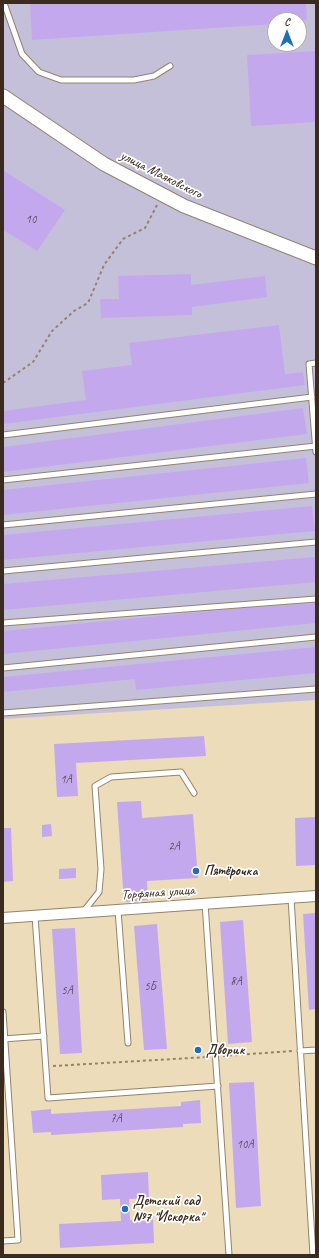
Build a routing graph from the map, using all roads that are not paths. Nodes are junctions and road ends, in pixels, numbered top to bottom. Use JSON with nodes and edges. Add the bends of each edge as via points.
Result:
{"nodes":[{"id":1,"x":4,"y":3,"type":"edge"},
{"id":2,"x":170,"y":66,"type":"dead end"},
{"id":3,"x":3,"y":96,"type":"edge"},
{"id":4,"x":316,"y":258,"type":"edge"},
{"id":5,"x":316,"y":363,"type":"edge"},
{"id":6,"x":312,"y":397,"type":"junction"},
{"id":7,"x":3,"y":435,"type":"edge"},
{"id":8,"x":316,"y":446,"type":"edge"},
{"id":9,"x":316,"y":452,"type":"edge"},
{"id":10,"x":3,"y":480,"type":"edge"},
{"id":11,"x":316,"y":494,"type":"edge"},
{"id":12,"x":3,"y":525,"type":"edge"},
{"id":13,"x":316,"y":542,"type":"edge"},
{"id":14,"x":3,"y":571,"type":"edge"},
{"id":15,"x":316,"y":599,"type":"edge"},
{"id":16,"x":3,"y":623,"type":"edge"},
{"id":17,"x":316,"y":637,"type":"edge"},
{"id":18,"x":3,"y":668,"type":"edge"},
{"id":19,"x":316,"y":689,"type":"edge"},
{"id":20,"x":3,"y":713,"type":"edge"},
{"id":21,"x":194,"y":793,"type":"dead end"},
{"id":22,"x":315,"y":896,"type":"edge"},
{"id":23,"x":292,"y":898,"type":"junction"},
{"id":24,"x":205,"y":903,"type":"junction"},
{"id":25,"x":118,"y":910,"type":"junction"},
{"id":26,"x":82,"y":912,"type":"junction"},
{"id":27,"x":35,"y":916,"type":"junction"},
{"id":28,"x":3,"y":918,"type":"edge"},
{"id":29,"x":3,"y":1012,"type":"edge"},
{"id":30,"x":44,"y":1036,"type":"junction"},
{"id":31,"x":4,"y":1039,"type":"edge"},
{"id":32,"x":128,"y":1043,"type":"dead end"},
{"id":33,"x":316,"y":1050,"type":"edge"},
{"id":34,"x":300,"y":1051,"type":"junction"},
{"id":35,"x":218,"y":1086,"type":"junction"},
{"id":36,"x":3,"y":1241,"type":"edge"},
{"id":37,"x":314,"y":1241,"type":"edge"},
{"id":38,"x":230,"y":1255,"type":"edge"},
{"id":39,"x":313,"y":1255,"type":"edge"}],
"edges":[{"from":1,"to":2,"type":"lane","via":[[22,54],[39,72],[61,80],[134,80],[154,76]]},
{"from":3,"to":4,"type":"street","name":"улица Маяковского","via":[[104,164],[184,206]]},
{"from":5,"to":6,"type":"lane","via":[[309,364]]},
{"from":6,"to":7,"type":"lane"},
{"from":6,"to":8,"type":"lane"},
{"from":8,"to":9,"type":"lane"},
{"from":8,"to":10,"type":"lane"},
{"from":11,"to":12,"type":"lane"},
{"from":13,"to":14,"type":"lane"},
{"from":15,"to":16,"type":"lane"},
{"from":17,"to":18,"type":"lane"},
{"from":19,"to":20,"type":"lane"},
{"from":21,"to":26,"type":"lane","via":[[181,772],[110,776],[95,786],[101,869],[99,892]]},
{"from":22,"to":23,"type":"street","name":"Торфяная улица"},
{"from":23,"to":24,"type":"street","name":"Торфяная улица"},
{"from":23,"to":34,"type":"lane"},
{"from":24,"to":25,"type":"street","name":"Торфяная улица"},
{"from":24,"to":35,"type":"lane"},
{"from":25,"to":26,"type":"street","name":"Торфяная улица"},
{"from":25,"to":32,"type":"lane"},
{"from":26,"to":27,"type":"street","name":"Торфяная улица"},
{"from":27,"to":28,"type":"street","name":"Торфяная улица"},
{"from":27,"to":30,"type":"lane"},
{"from":29,"to":31,"type":"lane"},
{"from":30,"to":31,"type":"lane"},
{"from":30,"to":35,"type":"lane","via":[[48,1098]]},
{"from":31,"to":36,"type":"lane","via":[[18,1240]]},
{"from":33,"to":34,"type":"lane"},
{"from":34,"to":37,"type":"lane"},
{"from":35,"to":38,"type":"lane"},
{"from":37,"to":39,"type":"lane"}]}
